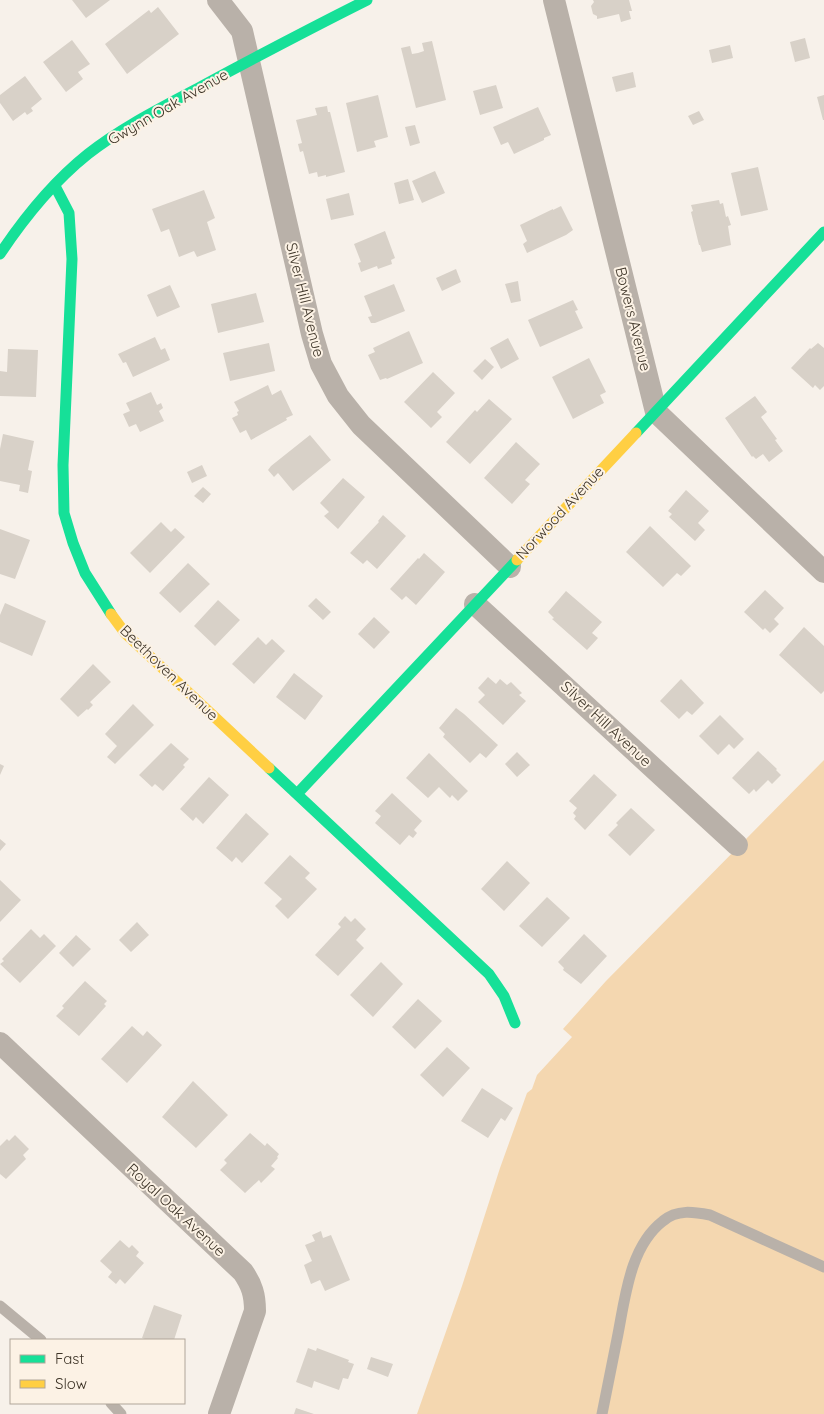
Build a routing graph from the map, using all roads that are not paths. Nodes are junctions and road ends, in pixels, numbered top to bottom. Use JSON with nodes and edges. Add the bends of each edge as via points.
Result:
{"nodes":[{"id":1,"x":218,"y":0,"type":"edge"},
{"id":2,"x":367,"y":0,"type":"edge"},
{"id":3,"x":554,"y":0,"type":"edge"},
{"id":4,"x":249,"y":61,"type":"junction"},
{"id":5,"x":55,"y":186,"type":"junction"},
{"id":6,"x":824,"y":232,"type":"edge"},
{"id":7,"x":0,"y":254,"type":"edge"},
{"id":8,"x":656,"y":412,"type":"junction"},
{"id":9,"x":510,"y":566,"type":"junction"},
{"id":10,"x":824,"y":572,"type":"edge"},
{"id":11,"x":475,"y":604,"type":"junction"},
{"id":12,"x":297,"y":794,"type":"junction"},
{"id":13,"x":738,"y":845,"type":"dead end"},
{"id":14,"x":515,"y":1023,"type":"dead end"},
{"id":15,"x":0,"y":1043,"type":"edge"},
{"id":16,"x":824,"y":1267,"type":"edge"},
{"id":17,"x":0,"y":1306,"type":"edge"},
{"id":18,"x":40,"y":1339,"type":"edge"},
{"id":19,"x":111,"y":1404,"type":"edge"},
{"id":20,"x":121,"y":1414,"type":"edge"},
{"id":21,"x":219,"y":1414,"type":"edge"},
{"id":22,"x":602,"y":1414,"type":"edge"}],
"edges":[{"from":1,"to":4,"type":"street","name":"Silver Hill Avenue","via":[[242,31]]},
{"from":2,"to":4,"type":"street","name":"Gwynn Oak Avenue"},
{"from":3,"to":8,"type":"street","name":"Bowers Avenue"},
{"from":4,"to":5,"type":"street","name":"Gwynn Oak Avenue","via":[[100,145]]},
{"from":4,"to":9,"type":"street","name":"Silver Hill Avenue","via":[[312,334],[325,372],[338,396],[361,424]]},
{"from":5,"to":7,"type":"street","name":"Gwynn Oak Avenue"},
{"from":5,"to":12,"type":"street","name":"Beethoven Avenue","via":[[69,213],[72,259],[63,465],[64,513],[73,543],[102,602],[126,634]]},
{"from":6,"to":8,"type":"street","name":"Norwood Avenue"},
{"from":8,"to":9,"type":"street","name":"Norwood Avenue"},
{"from":8,"to":10,"type":"street"},
{"from":9,"to":11,"type":"street","name":"Norwood Avenue"},
{"from":11,"to":12,"type":"street","name":"Norwood Avenue"},
{"from":11,"to":13,"type":"street","name":"Silver Hill Avenue"},
{"from":12,"to":14,"type":"street","name":"Beethoven Avenue","via":[[489,974],[504,996]]},
{"from":15,"to":21,"type":"street","name":"Royal Oak Avenue","via":[[243,1272],[251,1284],[255,1297],[254,1311]]},
{"from":16,"to":22,"type":"lane","via":[[710,1215],[679,1213],[663,1220],[639,1253],[630,1278]]},
{"from":17,"to":18,"type":"lane"},
{"from":19,"to":20,"type":"lane"}]}
